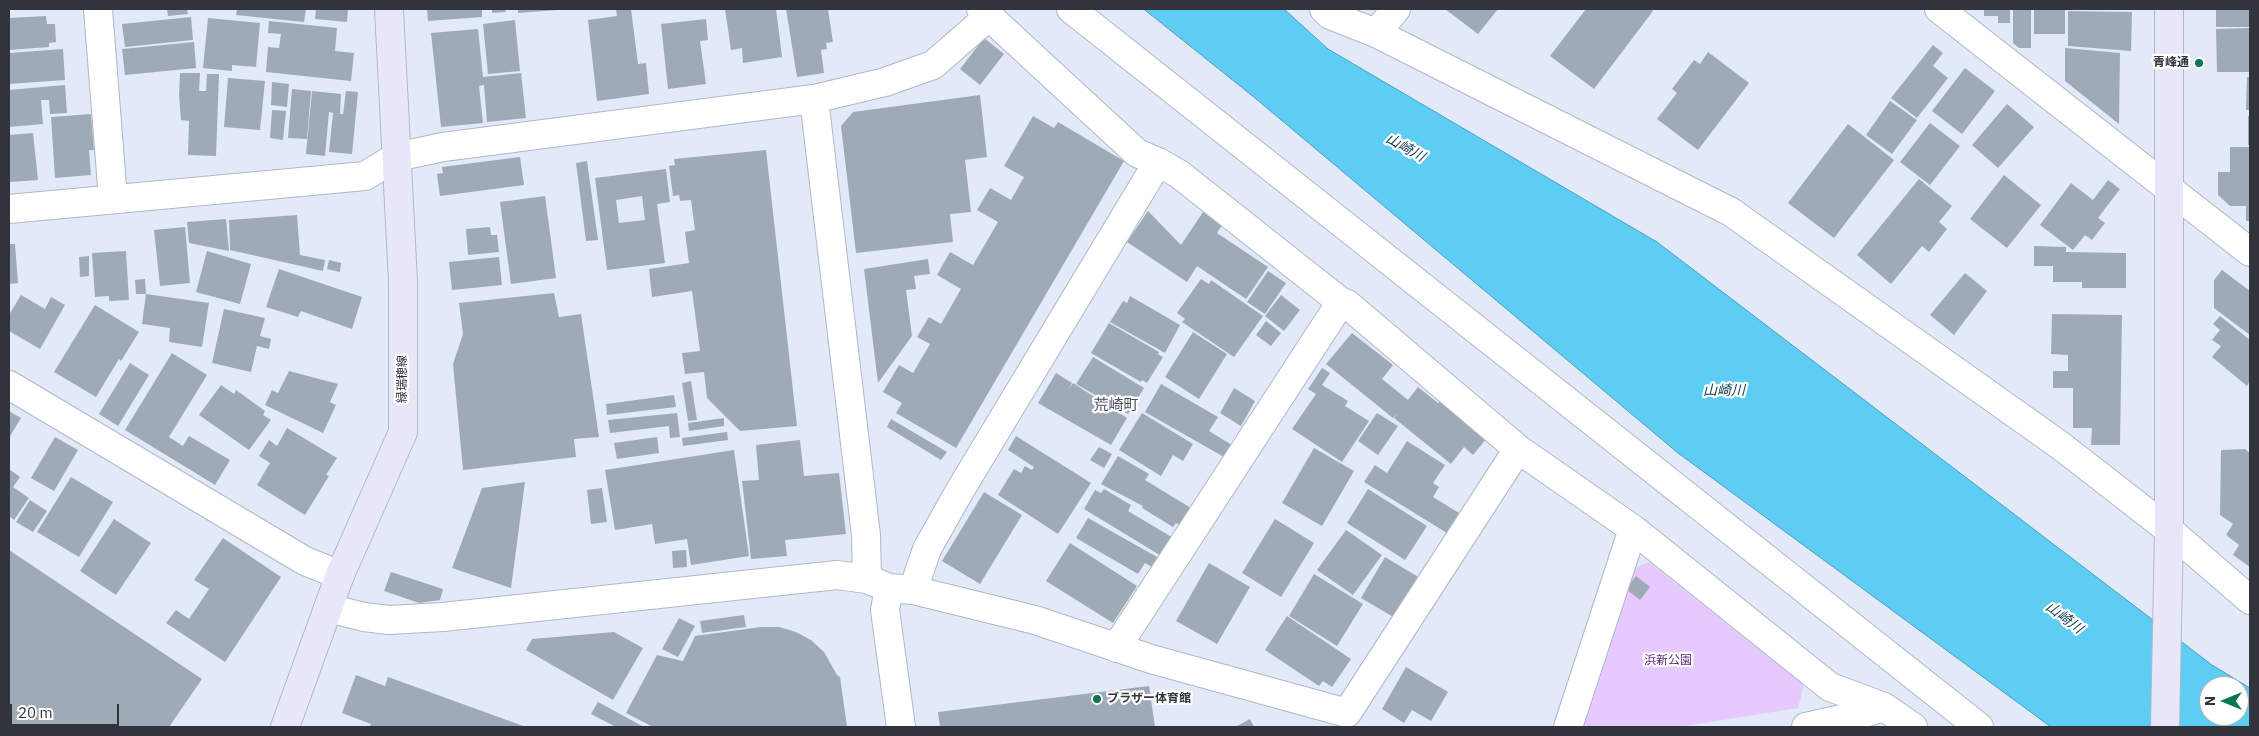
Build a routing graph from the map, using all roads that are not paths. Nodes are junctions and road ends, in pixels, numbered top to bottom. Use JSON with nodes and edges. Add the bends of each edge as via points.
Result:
{"nodes":[{"id":1,"x":98,"y":9,"type":"edge"},
{"id":2,"x":389,"y":9,"type":"edge"},
{"id":3,"x":1071,"y":9,"type":"edge"},
{"id":4,"x":1324,"y":9,"type":"edge"},
{"id":5,"x":1396,"y":9,"type":"edge"},
{"id":6,"x":1939,"y":9,"type":"edge"},
{"id":7,"x":2169,"y":9,"type":"edge"},
{"id":8,"x":984,"y":13,"type":"edge"},
{"id":9,"x":1376,"y":34,"type":"junction"},
{"id":10,"x":814,"y":99,"type":"junction"},
{"id":11,"x":396,"y":157,"type":"junction"},
{"id":12,"x":1158,"y":162,"type":"junction"},
{"id":13,"x":2168,"y":188,"type":"junction"},
{"id":14,"x":114,"y":199,"type":"junction"},
{"id":15,"x":9,"y":209,"type":"edge"},
{"id":16,"x":2250,"y":252,"type":"edge"},
{"id":17,"x":1341,"y":302,"type":"junction"},
{"id":18,"x":9,"y":385,"type":"edge"},
{"id":19,"x":1518,"y":449,"type":"junction"},
{"id":20,"x":1633,"y":529,"type":"junction"},
{"id":21,"x":2169,"y":540,"type":"junction"},
{"id":22,"x":340,"y":575,"type":"junction"},
{"id":23,"x":890,"y":586,"type":"junction"},
{"id":24,"x":2250,"y":600,"type":"edge"},
{"id":25,"x":328,"y":608,"type":"junction"},
{"id":26,"x":1116,"y":648,"type":"junction"},
{"id":27,"x":1884,"y":707,"type":"junction"},
{"id":28,"x":1351,"y":720,"type":"edge"},
{"id":29,"x":1858,"y":722,"type":"edge"},
{"id":30,"x":285,"y":727,"type":"edge"},
{"id":31,"x":901,"y":727,"type":"edge"},
{"id":32,"x":1568,"y":727,"type":"edge"},
{"id":33,"x":1806,"y":727,"type":"edge"},
{"id":34,"x":1913,"y":727,"type":"edge"},
{"id":35,"x":1979,"y":727,"type":"edge"},
{"id":36,"x":2165,"y":727,"type":"edge"}],
"edges":[{"from":1,"to":14,"type":"street"},
{"from":2,"to":11,"type":"main road","name":"緑瑞穂線"},
{"from":3,"to":35,"type":"street"},
{"from":4,"to":9,"type":"street","via":[[1330,15]]},
{"from":5,"to":9,"type":"street"},
{"from":6,"to":13,"type":"street"},
{"from":7,"to":13,"type":"main road"},
{"from":8,"to":10,"type":"street","via":[[934,65],[886,82]]},
{"from":8,"to":12,"type":"street","via":[[1137,153]]},
{"from":9,"to":21,"type":"street","via":[[1731,212],[2061,446]]},
{"from":10,"to":11,"type":"street","via":[[443,147]]},
{"from":10,"to":23,"type":"street","via":[[866,535]]},
{"from":11,"to":14,"type":"street","via":[[365,176]]},
{"from":11,"to":22,"type":"main road","name":"緑瑞穂線","via":[[403,282],[403,432]]},
{"from":12,"to":17,"type":"street","via":[[1179,174]]},
{"from":12,"to":23,"type":"street","via":[[928,549]]},
{"from":13,"to":16,"type":"street"},
{"from":13,"to":21,"type":"main road"},
{"from":14,"to":15,"type":"street"},
{"from":17,"to":19,"type":"street"},
{"from":17,"to":26,"type":"street"},
{"from":18,"to":22,"type":"street","via":[[305,561]]},
{"from":19,"to":20,"type":"street"},
{"from":19,"to":28,"type":"street"},
{"from":20,"to":27,"type":"street","via":[[1830,687]]},
{"from":20,"to":32,"type":"street"},
{"from":21,"to":24,"type":"street"},
{"from":21,"to":36,"type":"main road"},
{"from":22,"to":25,"type":"main road","name":"緑瑞穂線"},
{"from":23,"to":25,"type":"street","via":[[837,575],[389,620]]},
{"from":23,"to":26,"type":"street","via":[[1035,620]]},
{"from":23,"to":31,"type":"street","via":[[885,610]]},
{"from":25,"to":30,"type":"main road","name":"緑瑞穂線"},
{"from":26,"to":28,"type":"street"},
{"from":27,"to":29,"type":"street"},
{"from":27,"to":34,"type":"street"},
{"from":29,"to":33,"type":"street"}]}
